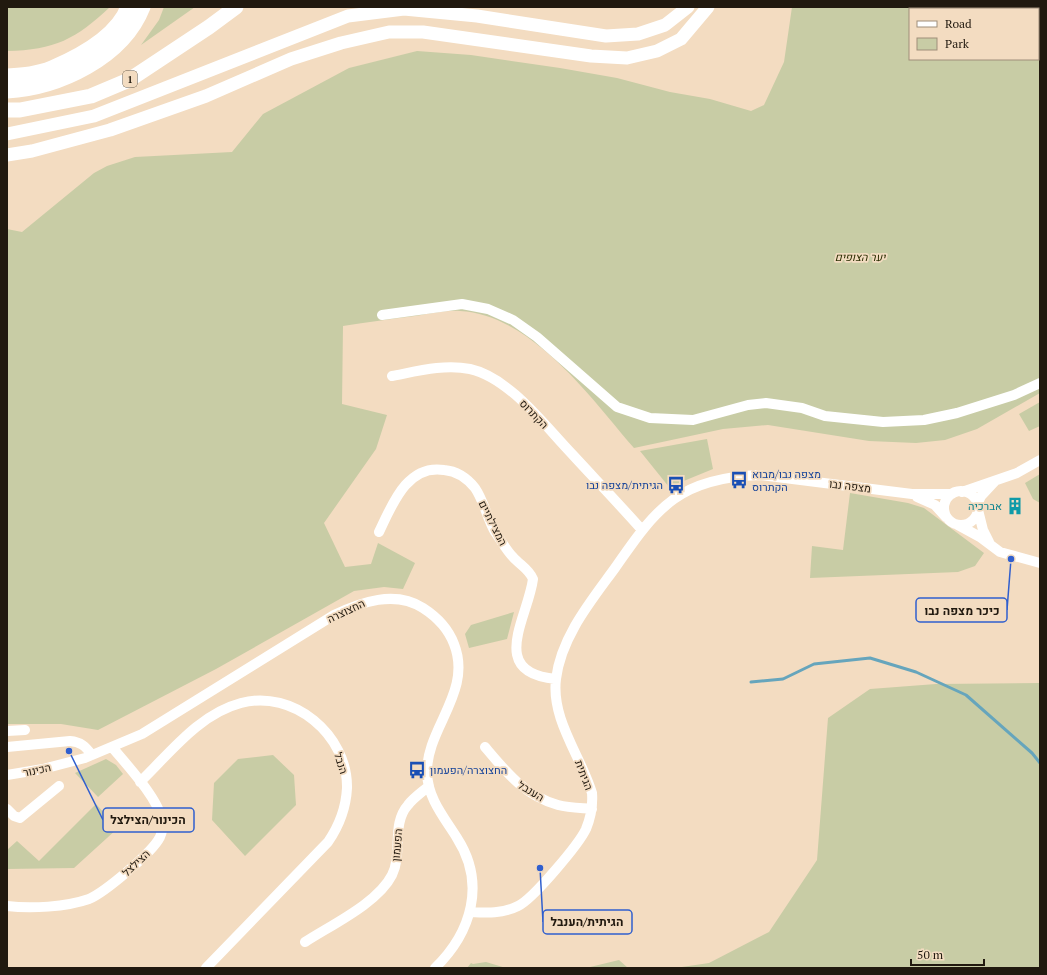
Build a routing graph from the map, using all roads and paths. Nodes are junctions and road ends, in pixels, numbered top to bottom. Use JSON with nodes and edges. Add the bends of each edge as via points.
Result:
{"nodes":[{"id":1,"x":128,"y":7,"type":"edge"},
{"id":2,"x":143,"y":7,"type":"edge"},
{"id":3,"x":236,"y":7,"type":"edge"},
{"id":4,"x":688,"y":7,"type":"edge"},
{"id":5,"x":708,"y":7,"type":"edge"},
{"id":6,"x":7,"y":76,"type":"edge"},
{"id":7,"x":7,"y":91,"type":"edge"},
{"id":8,"x":7,"y":110,"type":"edge"},
{"id":9,"x":7,"y":134,"type":"edge"},
{"id":10,"x":7,"y":155,"type":"edge"},
{"id":11,"x":382,"y":315,"type":"dead end"},
{"id":12,"x":392,"y":376,"type":"dead end"},
{"id":13,"x":1040,"y":383,"type":"edge"},
{"id":14,"x":1040,"y":460,"type":"edge"},
{"id":15,"x":997,"y":480,"type":"junction"},
{"id":16,"x":957,"y":493,"type":"junction"},
{"id":17,"x":908,"y":494,"type":"junction"},
{"id":18,"x":977,"y":508,"type":"junction"},
{"id":19,"x":947,"y":518,"type":"junction"},
{"id":20,"x":957,"y":525,"type":"junction"},
{"id":21,"x":642,"y":530,"type":"junction"},
{"id":22,"x":379,"y":532,"type":"dead end"},
{"id":23,"x":991,"y":546,"type":"junction"},
{"id":24,"x":1040,"y":563,"type":"edge"},
{"id":25,"x":556,"y":679,"type":"junction"},
{"id":26,"x":25,"y":730,"type":"dead end"},
{"id":27,"x":7,"y":731,"type":"edge"},
{"id":28,"x":7,"y":747,"type":"edge"},
{"id":29,"x":485,"y":747,"type":"dead end"},
{"id":30,"x":112,"y":748,"type":"junction"},
{"id":31,"x":92,"y":755,"type":"junction"},
{"id":32,"x":7,"y":775,"type":"edge"},
{"id":33,"x":140,"y":782,"type":"junction"},
{"id":34,"x":59,"y":786,"type":"dead end"},
{"id":35,"x":429,"y":786,"type":"junction"},
{"id":36,"x":7,"y":809,"type":"edge"},
{"id":37,"x":592,"y":809,"type":"junction"},
{"id":38,"x":7,"y":906,"type":"edge"},
{"id":39,"x":470,"y":912,"type":"junction"},
{"id":40,"x":305,"y":942,"type":"dead end"},
{"id":41,"x":206,"y":968,"type":"edge"},
{"id":42,"x":435,"y":968,"type":"edge"}],
"edges":[{"from":1,"to":6,"type":"highway","via":[[113,30],[81,52],[52,68]]},
{"from":2,"to":7,"type":"highway","via":[[133,27],[121,41],[90,65],[61,79],[36,87]]},
{"from":3,"to":8,"type":"highway","number":"1","via":[[128,80],[91,96],[20,110]]},
{"from":4,"to":9,"type":"main road","via":[[665,25],[638,34],[606,36],[477,16],[404,9],[348,16],[94,116]]},
{"from":5,"to":10,"type":"main road","via":[[681,40],[657,51],[627,58],[591,56],[423,32],[389,32],[341,43],[291,59],[206,96],[110,130]]},
{"from":11,"to":13,"type":"street","via":[[462,304],[488,309],[513,320],[537,337],[617,408],[650,418],[693,420],[748,405],[766,404],[802,408],[825,416],[883,422],[924,420],[957,413],[1014,395]]},
{"from":12,"to":21,"type":"street","name":"הקתרוס","via":[[455,367],[472,370],[499,384],[526,406]]},
{"from":14,"to":15,"type":"street","name":"מצפה נבו","via":[[1017,473]]},
{"from":15,"to":16,"type":"street","name":"מצפה נבו"},
{"from":15,"to":18,"type":"street","name":"מצפה נבו","via":[[981,496]]},
{"from":16,"to":17,"type":"street","name":"מצפה נבו"},
{"from":16,"to":18,"type":"street","via":[[972,495]]},
{"from":16,"to":19,"type":"street","via":[[946,502],[944,508]]},
{"from":17,"to":19,"type":"street","name":"מצפה נבו","via":[[934,505]]},
{"from":17,"to":21,"type":"street","name":"מצפה נבו","via":[[779,477],[740,475],[689,490],[674,499]]},
{"from":18,"to":20,"type":"street","via":[[972,521]]},
{"from":18,"to":23,"type":"street"},
{"from":19,"to":20,"type":"street"},
{"from":20,"to":23,"type":"street"},
{"from":21,"to":25,"type":"street","name":"הגיתית","via":[[574,627]]},
{"from":22,"to":25,"type":"street","name":"המצילתיים","via":[[396,498],[412,478],[422,472],[436,468],[449,470],[469,481],[476,489],[493,528],[504,545],[512,557],[531,573],[533,579],[515,645],[520,664],[525,670],[543,678]]},
{"from":23,"to":24,"type":"street","via":[[1010,556]]},
{"from":25,"to":37,"type":"street","name":"הגיתית","via":[[558,712],[592,793]]},
{"from":26,"to":27,"type":"street"},
{"from":28,"to":31,"type":"street","via":[[70,741],[85,745]]},
{"from":29,"to":37,"type":"street","name":"הענבל","via":[[509,776],[532,793],[559,805]]},
{"from":30,"to":31,"type":"street","name":"הכינור"},
{"from":30,"to":33,"type":"street","name":"הצילצל"},
{"from":30,"to":35,"type":"street","name":"החצוצרה","via":[[164,721],[334,616],[360,603],[390,599],[420,606],[430,612],[448,630],[458,653],[459,672],[456,686],[428,760]]},
{"from":31,"to":32,"type":"street","name":"הכינור","via":[[43,769]]},
{"from":33,"to":38,"type":"street","name":"הצילצל","via":[[162,819],[163,828],[153,847],[116,881],[90,898],[61,905]]},
{"from":33,"to":41,"type":"street","name":"הנבל","via":[[199,724],[226,708],[243,702],[275,703],[303,712],[327,733],[343,762],[347,788],[344,807],[340,822],[328,842]]},
{"from":34,"to":36,"type":"street","via":[[20,818]]},
{"from":35,"to":39,"type":"street","name":"החצוצרה","via":[[440,813],[457,837],[472,872]]},
{"from":35,"to":40,"type":"street","name":"הפעמון","via":[[407,805],[402,815],[396,866],[384,888],[367,903]]},
{"from":37,"to":39,"type":"street","name":"הגיתית","via":[[586,830],[527,901],[507,911]]},
{"from":39,"to":42,"type":"street","via":[[457,943]]}]}
